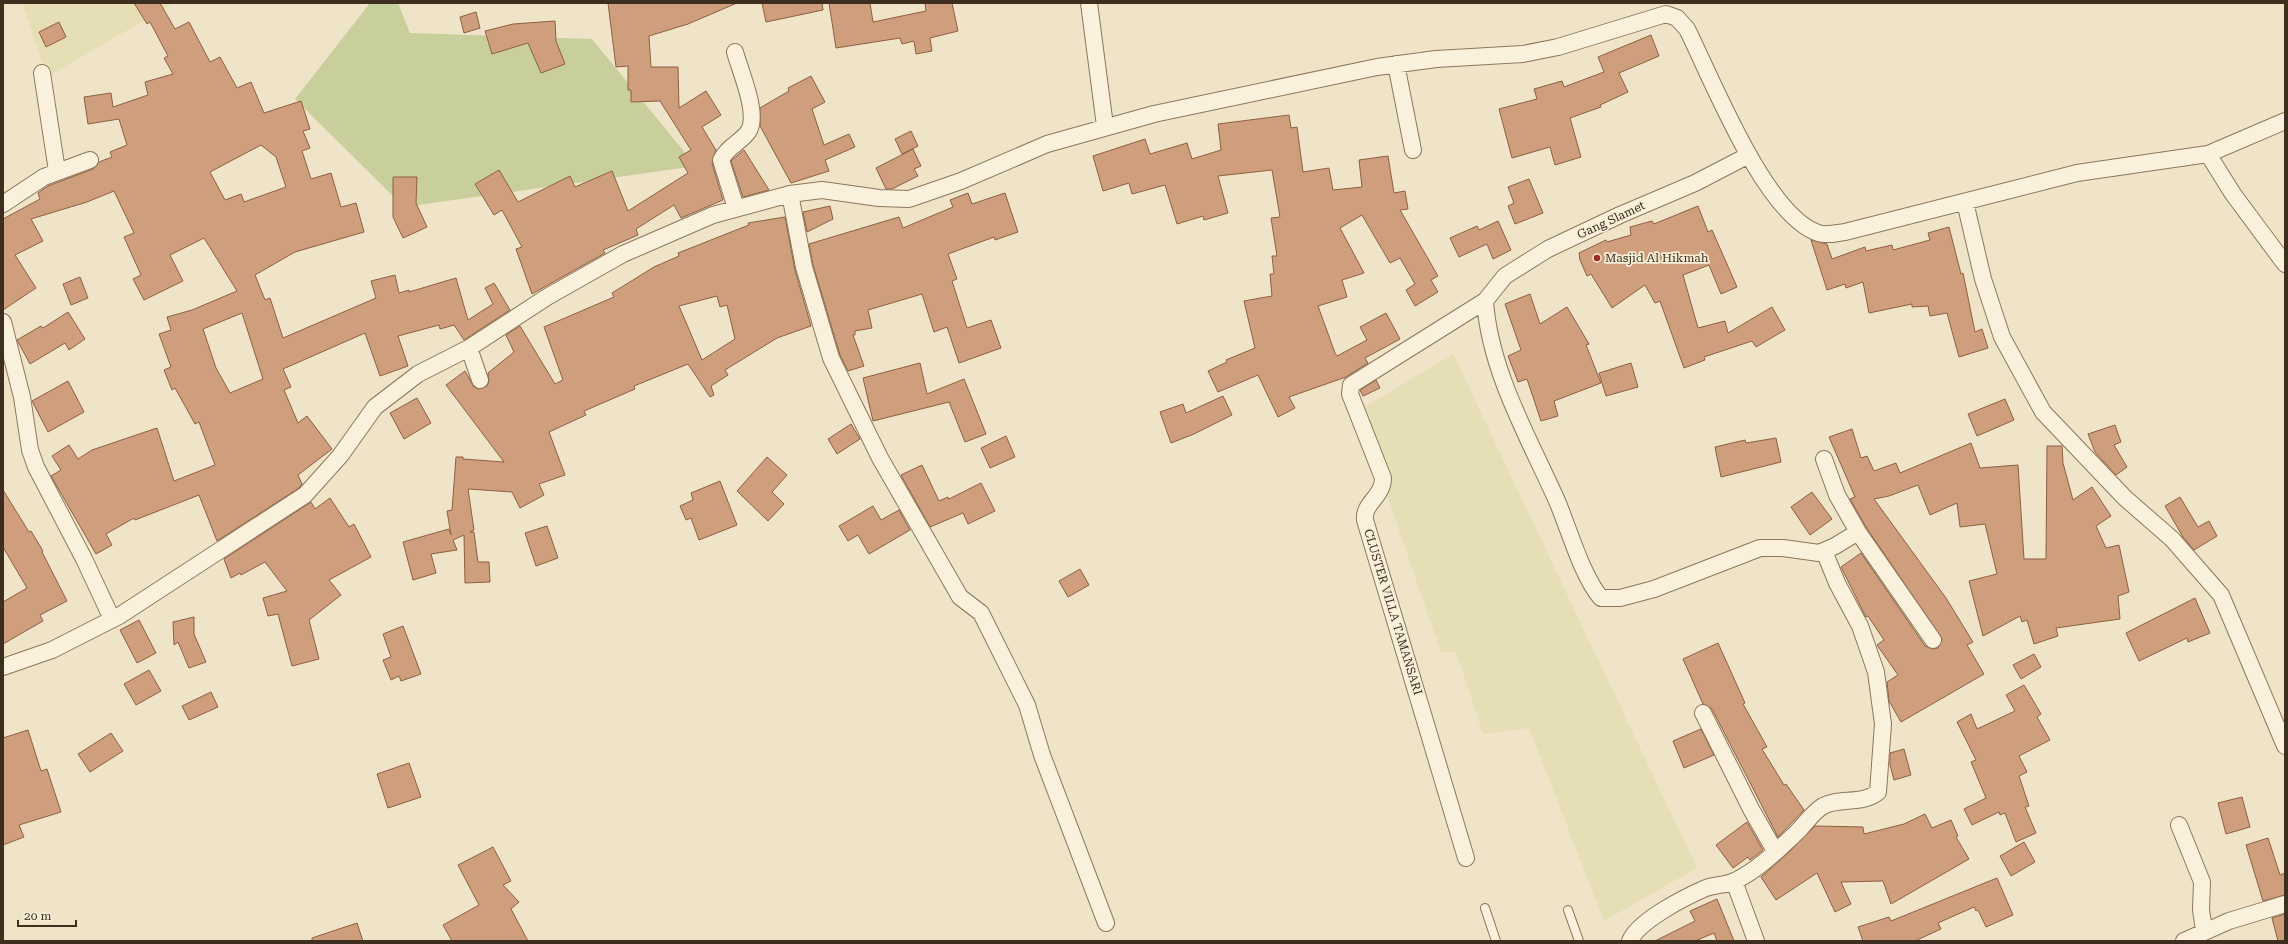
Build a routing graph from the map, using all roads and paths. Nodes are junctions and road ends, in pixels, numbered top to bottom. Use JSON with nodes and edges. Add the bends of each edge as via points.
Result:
{"nodes":[{"id":1,"x":1089,"y":3,"type":"edge"},
{"id":2,"x":735,"y":52,"type":"dead end"},
{"id":3,"x":1396,"y":64,"type":"junction"},
{"id":4,"x":42,"y":73,"type":"dead end"},
{"id":5,"x":2285,"y":121,"type":"edge"},
{"id":6,"x":1105,"y":126,"type":"junction"},
{"id":7,"x":1412,"y":150,"type":"dead end"},
{"id":8,"x":2208,"y":154,"type":"junction"},
{"id":9,"x":1749,"y":155,"type":"junction"},
{"id":10,"x":90,"y":160,"type":"dead end"},
{"id":11,"x":57,"y":171,"type":"junction"},
{"id":12,"x":790,"y":194,"type":"junction"},
{"id":13,"x":1965,"y":202,"type":"junction"},
{"id":14,"x":3,"y":204,"type":"edge"},
{"id":15,"x":736,"y":208,"type":"junction"},
{"id":16,"x":2285,"y":264,"type":"edge"},
{"id":17,"x":1485,"y":301,"type":"junction"},
{"id":18,"x":3,"y":322,"type":"edge"},
{"id":19,"x":469,"y":348,"type":"junction"},
{"id":20,"x":480,"y":380,"type":"dead end"},
{"id":21,"x":1824,"y":459,"type":"dead end"},
{"id":22,"x":1858,"y":532,"type":"junction"},
{"id":23,"x":1824,"y":551,"type":"junction"},
{"id":24,"x":112,"y":619,"type":"junction"},
{"id":25,"x":1933,"y":640,"type":"dead end"},
{"id":26,"x":3,"y":667,"type":"edge"},
{"id":27,"x":1703,"y":713,"type":"dead end"},
{"id":28,"x":2285,"y":746,"type":"edge"},
{"id":29,"x":2178,"y":825,"type":"dead end"},
{"id":30,"x":1775,"y":851,"type":"junction"},
{"id":31,"x":1466,"y":858,"type":"dead end"},
{"id":32,"x":1734,"y":881,"type":"junction"},
{"id":33,"x":2285,"y":904,"type":"edge"},
{"id":34,"x":1485,"y":908,"type":"dead end"},
{"id":35,"x":1568,"y":910,"type":"dead end"},
{"id":36,"x":1106,"y":923,"type":"dead end"},
{"id":37,"x":2204,"y":930,"type":"junction"},
{"id":38,"x":1496,"y":941,"type":"edge"},
{"id":39,"x":1579,"y":941,"type":"edge"},
{"id":40,"x":1630,"y":941,"type":"edge"},
{"id":41,"x":1756,"y":941,"type":"edge"},
{"id":42,"x":2184,"y":941,"type":"edge"}],
"edges":[{"from":1,"to":6,"type":"street"},
{"from":2,"to":15,"type":"street","via":[[753,118],[748,133],[726,150],[721,160]]},
{"from":3,"to":6,"type":"street","via":[[1238,95]]},
{"from":3,"to":7,"type":"street"},
{"from":3,"to":9,"type":"street","via":[[1523,54],[1551,49],[1666,14],[1672,15],[1687,29]]},
{"from":4,"to":11,"type":"street"},
{"from":5,"to":8,"type":"street"},
{"from":6,"to":12,"type":"street","via":[[1047,144],[961,181],[909,199],[879,198],[822,190]]},
{"from":8,"to":13,"type":"street","via":[[2077,174]]},
{"from":8,"to":16,"type":"street","via":[[2233,194]]},
{"from":9,"to":13,"type":"street","via":[[1773,193],[1788,211],[1810,228],[1823,234],[1845,232]]},
{"from":9,"to":17,"type":"street","name":"Gang Slamet","via":[[1548,250],[1505,276]]},
{"from":10,"to":11,"type":"street"},
{"from":11,"to":14,"type":"street","via":[[29,185]]},
{"from":12,"to":15,"type":"street"},
{"from":12,"to":36,"type":"street","via":[[804,267],[823,335],[839,377],[880,458],[960,597],[978,610],[987,622],[1027,705],[1042,755]]},
{"from":13,"to":28,"type":"street","via":[[1983,279],[2002,337],[2043,412],[2125,498],[2172,539],[2221,595]]},
{"from":15,"to":19,"type":"street","via":[[713,215],[623,254],[547,298]]},
{"from":17,"to":23,"type":"street","via":[[1486,321],[1502,376],[1521,425],[1584,567],[1601,598],[1620,598],[1654,589],[1760,548],[1783,548],[1814,554]]},
{"from":17,"to":31,"type":"street","name":"CLUSTER VILLA TAMANSARI","via":[[1354,382],[1350,391],[1361,426],[1383,478],[1381,491],[1367,508],[1365,520]]},
{"from":18,"to":24,"type":"street","via":[[22,396],[30,450],[36,467]]},
{"from":19,"to":20,"type":"street"},
{"from":19,"to":24,"type":"street","via":[[418,374],[375,407],[340,456],[305,496]]},
{"from":21,"to":22,"type":"street","via":[[1836,495]]},
{"from":22,"to":23,"type":"street"},
{"from":22,"to":25,"type":"street"},
{"from":23,"to":30,"type":"street","via":[[1837,583],[1860,626],[1876,672],[1883,724],[1880,787],[1874,795],[1825,805]]},
{"from":24,"to":26,"type":"street","via":[[52,650]]},
{"from":27,"to":30,"type":"street"},
{"from":29,"to":37,"type":"street","via":[[2202,882],[2201,910]]},
{"from":30,"to":32,"type":"street"},
{"from":32,"to":40,"type":"street","via":[[1706,888],[1682,901],[1636,929]]},
{"from":32,"to":41,"type":"street"},
{"from":33,"to":37,"type":"street"},
{"from":34,"to":38,"type":"lane"},
{"from":35,"to":39,"type":"lane"},
{"from":37,"to":42,"type":"street"}]}
